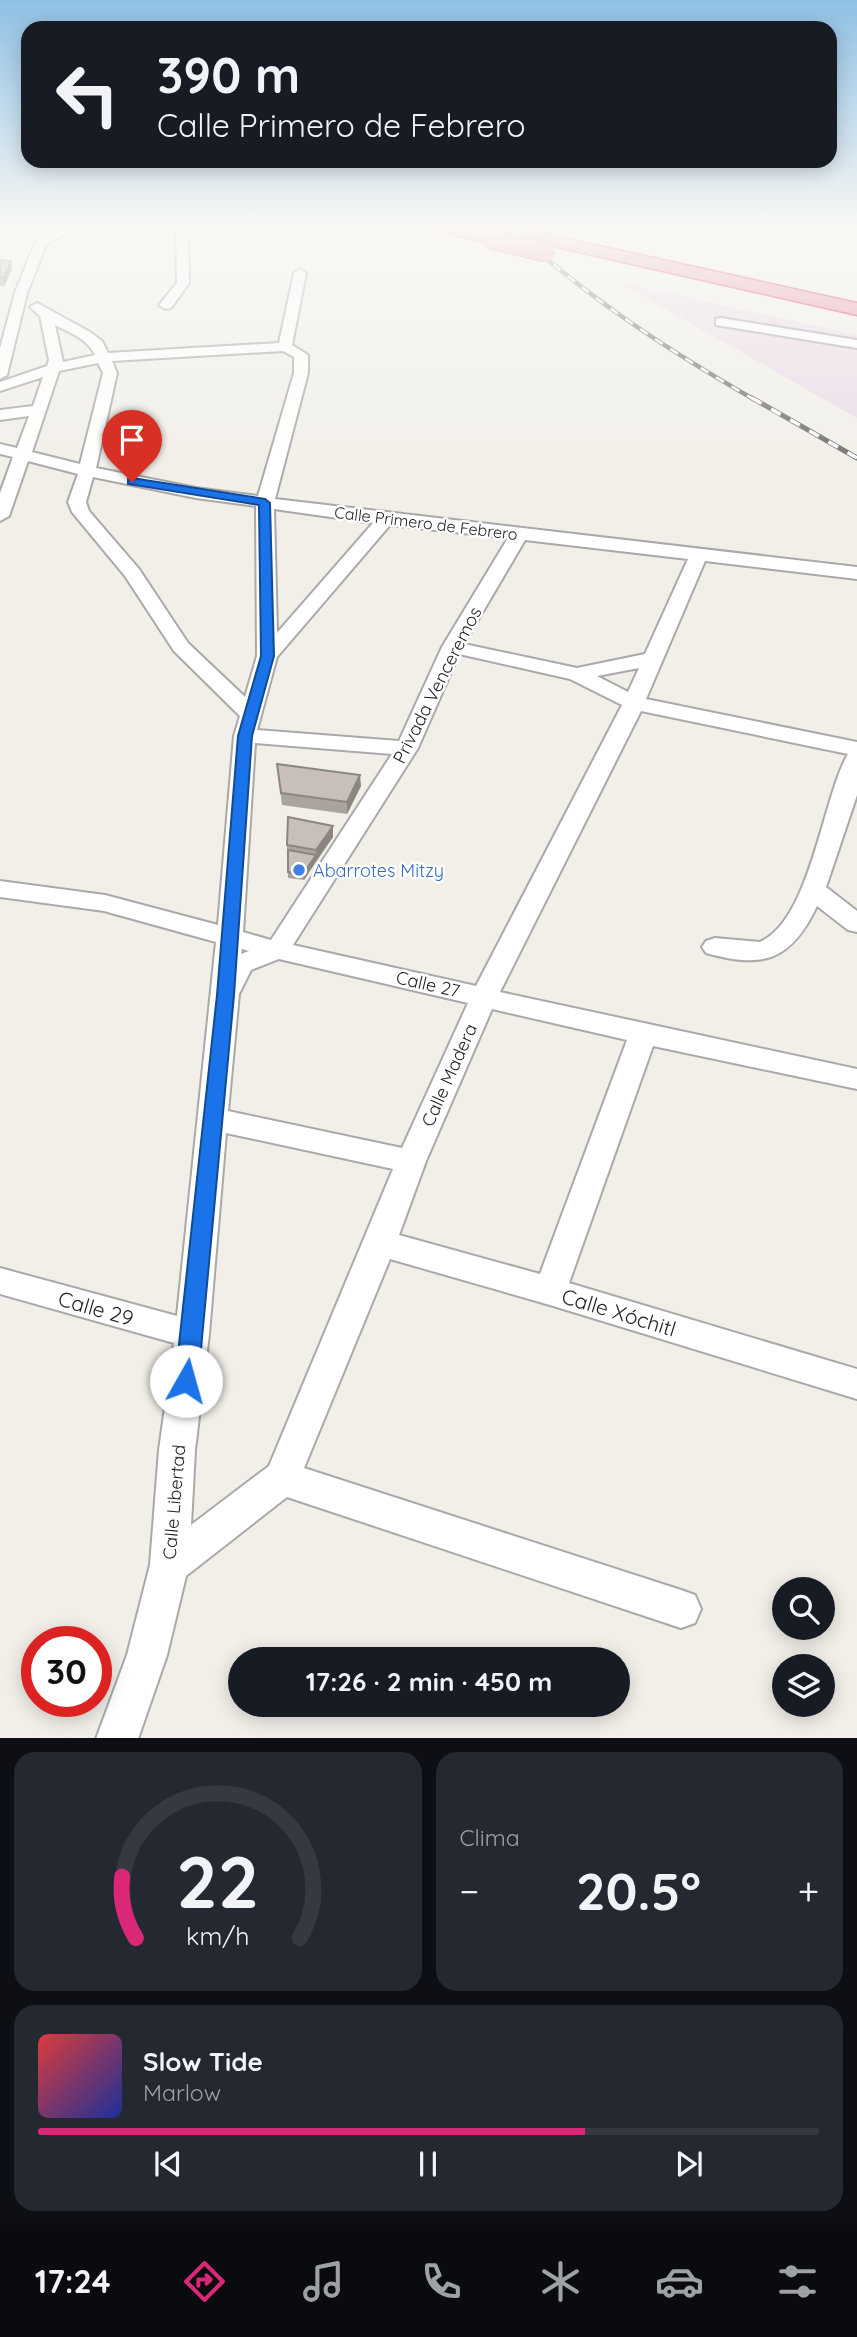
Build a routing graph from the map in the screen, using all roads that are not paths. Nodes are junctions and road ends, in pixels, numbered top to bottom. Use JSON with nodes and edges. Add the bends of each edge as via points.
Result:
{"nodes":[{"id":1,"x":17,"y":310,"type":"edge"},
{"id":2,"x":40,"y":310,"type":"edge"},
{"id":3,"x":292,"y":310,"type":"edge"},
{"id":4,"x":801,"y":310,"type":"edge"},
{"id":5,"x":46,"y":315,"type":"junction"},
{"id":6,"x":721,"y":322,"type":"dead end"},
{"id":7,"x":857,"y":323,"type":"edge"},
{"id":8,"x":857,"y":344,"type":"edge"},
{"id":9,"x":285,"y":347,"type":"junction"},
{"id":10,"x":105,"y":357,"type":"junction"},
{"id":11,"x":54,"y":368,"type":"junction"},
{"id":12,"x":0,"y":375,"type":"edge"},
{"id":13,"x":0,"y":387,"type":"edge"},
{"id":14,"x":39,"y":410,"type":"junction"},
{"id":15,"x":0,"y":415,"type":"edge"},
{"id":16,"x":0,"y":449,"type":"edge"},
{"id":17,"x":24,"y":454,"type":"junction"},
{"id":18,"x":88,"y":471,"type":"junction"},
{"id":19,"x":265,"y":503,"type":"junction"},
{"id":20,"x":0,"y":516,"type":"edge"},
{"id":21,"x":386,"y":519,"type":"junction"},
{"id":22,"x":520,"y":534,"type":"junction"},
{"id":23,"x":699,"y":554,"type":"junction"},
{"id":24,"x":857,"y":573,"type":"edge"},
{"id":25,"x":452,"y":648,"type":"junction"},
{"id":26,"x":267,"y":656,"type":"junction"},
{"id":27,"x":653,"y":659,"type":"junction"},
{"id":28,"x":577,"y":674,"type":"junction"},
{"id":29,"x":634,"y":703,"type":"junction"},
{"id":30,"x":248,"y":725,"type":"junction"},
{"id":31,"x":407,"y":747,"type":"junction"},
{"id":32,"x":857,"y":749,"type":"edge"},
{"id":33,"x":855,"y":770,"type":"edge"},
{"id":34,"x":0,"y":889,"type":"edge"},
{"id":35,"x":813,"y":890,"type":"junction"},
{"id":36,"x":857,"y":924,"type":"edge"},
{"id":37,"x":230,"y":937,"type":"junction"},
{"id":38,"x":715,"y":947,"type":"dead end"},
{"id":39,"x":277,"y":950,"type":"junction"},
{"id":40,"x":225,"y":995,"type":"junction"},
{"id":41,"x":484,"y":997,"type":"junction"},
{"id":42,"x":643,"y":1034,"type":"junction"},
{"id":43,"x":857,"y":1079,"type":"edge"},
{"id":44,"x":214,"y":1119,"type":"junction"},
{"id":45,"x":411,"y":1161,"type":"junction"},
{"id":46,"x":380,"y":1243,"type":"junction"},
{"id":47,"x":0,"y":1281,"type":"edge"},
{"id":48,"x":550,"y":1291,"type":"junction"},
{"id":49,"x":192,"y":1335,"type":"junction"},
{"id":50,"x":857,"y":1384,"type":"edge"},
{"id":51,"x":282,"y":1478,"type":"junction"},
{"id":52,"x":169,"y":1565,"type":"junction"},
{"id":53,"x":681,"y":1609,"type":"dead end"},
{"id":54,"x":117,"y":1738,"type":"edge"}],
"edges":[{"from":1,"to":12,"type":"street"},
{"from":2,"to":5,"type":"street"},
{"from":3,"to":9,"type":"street"},
{"from":4,"to":7,"type":"highway","bridge":true},
{"from":5,"to":10,"type":"street","via":[[91,339]]},
{"from":5,"to":11,"type":"street"},
{"from":6,"to":8,"type":"street"},
{"from":9,"to":10,"type":"street"},
{"from":9,"to":19,"type":"street","name":"Calle Libertad","via":[[301,355],[301,373]]},
{"from":10,"to":11,"type":"street"},
{"from":10,"to":18,"type":"street","via":[[110,380]]},
{"from":11,"to":13,"type":"street"},
{"from":11,"to":14,"type":"street"},
{"from":14,"to":15,"type":"street"},
{"from":14,"to":17,"type":"street"},
{"from":16,"to":17,"type":"street","name":"Calle Primero de Febrero"},
{"from":17,"to":18,"type":"street","name":"Calle Primero de Febrero"},
{"from":17,"to":20,"type":"street"},
{"from":18,"to":19,"type":"street","name":"Calle Primero de Febrero"},
{"from":18,"to":30,"type":"street","via":[[77,502],[88,523],[132,573],[181,647]]},
{"from":19,"to":21,"type":"street","name":"Calle Primero de Febrero"},
{"from":19,"to":26,"type":"street","name":"Calle Libertad"},
{"from":21,"to":22,"type":"street","name":"Calle Primero de Febrero"},
{"from":21,"to":26,"type":"street"},
{"from":22,"to":23,"type":"street","name":"Calle Primero de Febrero"},
{"from":22,"to":25,"type":"street","name":"Privada Venceremos"},
{"from":23,"to":24,"type":"street","name":"Calle Primero de Febrero"},
{"from":23,"to":27,"type":"street","name":"Calle Madera"},
{"from":25,"to":28,"type":"street"},
{"from":25,"to":31,"type":"street","name":"Privada Venceremos"},
{"from":26,"to":30,"type":"street","name":"Calle Libertad"},
{"from":27,"to":28,"type":"street"},
{"from":27,"to":29,"type":"street","name":"Calle Madera"},
{"from":28,"to":29,"type":"street"},
{"from":29,"to":32,"type":"street"},
{"from":29,"to":41,"type":"street","name":"Calle Madera"},
{"from":30,"to":31,"type":"street"},
{"from":30,"to":37,"type":"street","name":"Calle Libertad"},
{"from":31,"to":39,"type":"street","name":"Privada Venceremos"},
{"from":33,"to":35,"type":"street"},
{"from":34,"to":37,"type":"street","name":"Calle 27","via":[[105,903]]},
{"from":35,"to":36,"type":"street"},
{"from":35,"to":38,"type":"street","via":[[785,938],[772,948],[754,952]]},
{"from":37,"to":39,"type":"street","name":"Calle 27"},
{"from":37,"to":40,"type":"street","name":"Calle Libertad"},
{"from":39,"to":40,"type":"street","via":[[240,964]]},
{"from":39,"to":41,"type":"street","name":"Calle 27"},
{"from":40,"to":44,"type":"street","name":"Calle Libertad"},
{"from":41,"to":42,"type":"street","name":"Calle 27"},
{"from":41,"to":45,"type":"street","name":"Calle Madera"},
{"from":42,"to":43,"type":"street","name":"Calle 27"},
{"from":42,"to":48,"type":"street"},
{"from":44,"to":45,"type":"street"},
{"from":44,"to":49,"type":"street","name":"Calle Libertad"},
{"from":45,"to":46,"type":"street","name":"Calle Madera"},
{"from":46,"to":48,"type":"street","name":"Calle Xóchitl"},
{"from":46,"to":51,"type":"street","name":"Calle Madera"},
{"from":47,"to":49,"type":"street","name":"Calle 29"},
{"from":48,"to":50,"type":"street","name":"Calle Xóchitl"},
{"from":49,"to":52,"type":"street","name":"Calle Libertad"},
{"from":51,"to":52,"type":"street","name":"Calle Madera"},
{"from":51,"to":53,"type":"street"},
{"from":52,"to":54,"type":"street","name":"Calle Libertad","via":[[147,1655]]}]}
